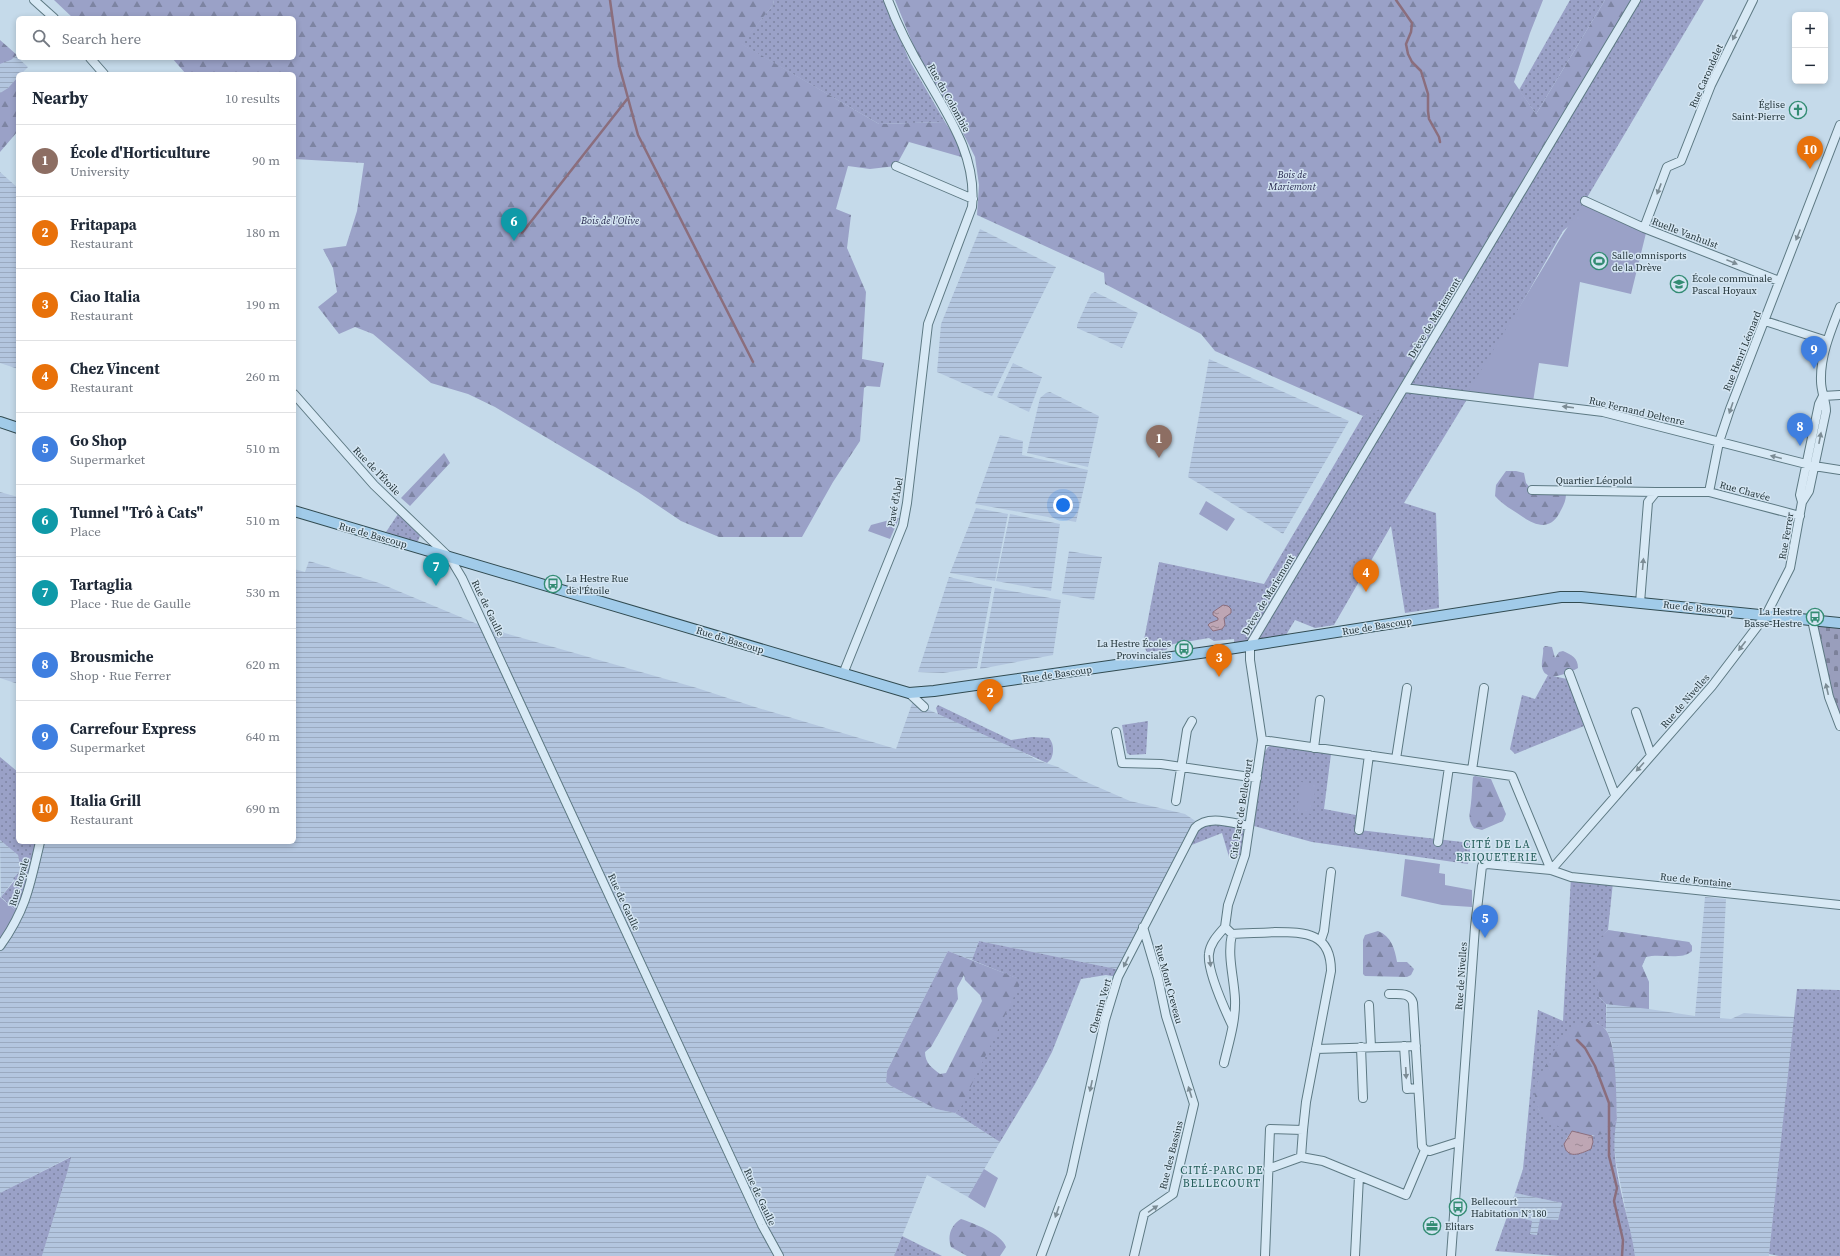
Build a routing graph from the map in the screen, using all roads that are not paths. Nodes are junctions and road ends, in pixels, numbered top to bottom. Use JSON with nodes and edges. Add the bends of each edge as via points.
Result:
{"nodes":[{"id":1,"x":34,"y":0,"type":"edge"},
{"id":2,"x":888,"y":0,"type":"edge"},
{"id":3,"x":1636,"y":0,"type":"edge"},
{"id":4,"x":1753,"y":0,"type":"edge"},
{"id":5,"x":52,"y":16,"type":"edge"},
{"id":6,"x":92,"y":60,"type":"edge"},
{"id":7,"x":102,"y":72,"type":"edge"},
{"id":8,"x":1840,"y":125,"type":"edge"},
{"id":9,"x":896,"y":166,"type":"dead end"},
{"id":10,"x":972,"y":199,"type":"junction"},
{"id":11,"x":1586,"y":200,"type":"dead end"},
{"id":12,"x":1644,"y":228,"type":"junction"},
{"id":13,"x":1779,"y":281,"type":"junction"},
{"id":14,"x":1840,"y":307,"type":"edge"},
{"id":15,"x":1765,"y":321,"type":"junction"},
{"id":16,"x":928,"y":324,"type":"joint"},
{"id":17,"x":1827,"y":341,"type":"junction"},
{"id":18,"x":1404,"y":388,"type":"junction"},
{"id":19,"x":1840,"y":395,"type":"edge"},
{"id":20,"x":296,"y":396,"type":"edge"},
{"id":21,"x":1822,"y":396,"type":"junction"},
{"id":22,"x":0,"y":422,"type":"edge"},
{"id":23,"x":16,"y":427,"type":"edge"},
{"id":24,"x":1719,"y":442,"type":"junction"},
{"id":25,"x":1810,"y":465,"type":"junction"},
{"id":26,"x":1840,"y":470,"type":"edge"},
{"id":27,"x":1532,"y":490,"type":"dead end"},
{"id":28,"x":1656,"y":492,"type":"junction"},
{"id":29,"x":1709,"y":492,"type":"junction"},
{"id":30,"x":296,"y":512,"type":"edge"},
{"id":31,"x":1800,"y":516,"type":"junction"},
{"id":32,"x":450,"y":558,"type":"junction"},
{"id":33,"x":1640,"y":602,"type":"junction"},
{"id":34,"x":1766,"y":615,"type":"junction"},
{"id":35,"x":1812,"y":620,"type":"junction"},
{"id":36,"x":1840,"y":623,"type":"edge"},
{"id":37,"x":1250,"y":645,"type":"junction"},
{"id":38,"x":1568,"y":673,"type":"dead end"},
{"id":39,"x":844,"y":674,"type":"junction"},
{"id":40,"x":1406,"y":688,"type":"dead end"},
{"id":41,"x":1484,"y":688,"type":"dead end"},
{"id":42,"x":910,"y":693,"type":"junction"},
{"id":43,"x":1320,"y":700,"type":"dead end"},
{"id":44,"x":924,"y":707,"type":"dead end"},
{"id":45,"x":1636,"y":712,"type":"dead end"},
{"id":46,"x":1192,"y":722,"type":"dead end"},
{"id":47,"x":1840,"y":726,"type":"edge"},
{"id":48,"x":1116,"y":732,"type":"dead end"},
{"id":49,"x":1262,"y":740,"type":"junction"},
{"id":50,"x":1314,"y":748,"type":"junction"},
{"id":51,"x":1369,"y":755,"type":"junction"},
{"id":52,"x":1651,"y":755,"type":"junction"},
{"id":53,"x":1396,"y":759,"type":"junction"},
{"id":54,"x":1448,"y":767,"type":"junction"},
{"id":55,"x":1182,"y":768,"type":"junction"},
{"id":56,"x":1472,"y":770,"type":"junction"},
{"id":57,"x":1257,"y":778,"type":"junction"},
{"id":58,"x":1615,"y":795,"type":"junction"},
{"id":59,"x":1176,"y":801,"type":"dead end"},
{"id":60,"x":1249,"y":826,"type":"junction"},
{"id":61,"x":1359,"y":830,"type":"dead end"},
{"id":62,"x":1438,"y":842,"type":"dead end"},
{"id":63,"x":40,"y":844,"type":"edge"},
{"id":64,"x":1551,"y":870,"type":"junction"},
{"id":65,"x":1331,"y":872,"type":"dead end"},
{"id":66,"x":1840,"y":905,"type":"edge"},
{"id":67,"x":1143,"y":927,"type":"junction"},
{"id":68,"x":1225,"y":927,"type":"junction"},
{"id":69,"x":1232,"y":934,"type":"junction"},
{"id":70,"x":1321,"y":940,"type":"junction"},
{"id":71,"x":0,"y":946,"type":"edge"},
{"id":72,"x":1389,"y":994,"type":"dead end"},
{"id":73,"x":1369,"y":1005,"type":"dead end"},
{"id":74,"x":1232,"y":1025,"type":"junction"},
{"id":75,"x":1404,"y":1046,"type":"junction"},
{"id":76,"x":1416,"y":1046,"type":"junction"},
{"id":77,"x":1176,"y":1047,"type":"joint"},
{"id":78,"x":1361,"y":1047,"type":"junction"},
{"id":79,"x":1371,"y":1047,"type":"junction"},
{"id":80,"x":1316,"y":1049,"type":"junction"},
{"id":81,"x":1224,"y":1063,"type":"dead end"},
{"id":82,"x":1418,"y":1088,"type":"junction"},
{"id":83,"x":1363,"y":1098,"type":"dead end"},
{"id":84,"x":1303,"y":1130,"type":"junction"},
{"id":85,"x":1458,"y":1142,"type":"junction"},
{"id":86,"x":1425,"y":1150,"type":"junction"},
{"id":87,"x":1300,"y":1156,"type":"junction"},
{"id":88,"x":1268,"y":1169,"type":"junction"},
{"id":89,"x":1359,"y":1176,"type":"junction"},
{"id":90,"x":779,"y":1256,"type":"edge"},
{"id":91,"x":1041,"y":1256,"type":"edge"},
{"id":92,"x":1134,"y":1256,"type":"edge"},
{"id":93,"x":1265,"y":1256,"type":"edge"},
{"id":94,"x":1355,"y":1256,"type":"edge"},
{"id":95,"x":1451,"y":1256,"type":"edge"}],
"edges":[{"from":1,"to":5,"type":"street"},
{"from":2,"to":10,"type":"street","name":"Rue du Colombie","via":[[902,35],[956,128],[968,159]]},
{"from":3,"to":18,"type":"street","name":"Drève de Mariemont"},
{"from":4,"to":12,"type":"street","name":"Rue Carondelet","one_way":true,"via":[[1711,85],[1681,161],[1667,167]]},
{"from":6,"to":7,"type":"street"},
{"from":8,"to":13,"type":"street","name":"Rue Henri Léonard","one_way":true},
{"from":9,"to":10,"type":"street"},
{"from":10,"to":16,"type":"street","name":"Rue du Colombie","via":[[972,207]]},
{"from":11,"to":12,"type":"street","name":"Ruelle Vanhulst"},
{"from":12,"to":13,"type":"street","name":"Ruelle Vanhulst","one_way":true},
{"from":13,"to":15,"type":"street","name":"Rue Henri Léonard"},
{"from":14,"to":17,"type":"street","name":"Rue Ferrer"},
{"from":15,"to":17,"type":"street"},
{"from":15,"to":24,"type":"street","name":"Rue Henri Léonard","one_way":true},
{"from":16,"to":39,"type":"street","name":"Pavé d'Abel","via":[[904,518]]},
{"from":17,"to":21,"type":"street","name":"Rue Ferrer","via":[[1821,374]]},
{"from":24,"to":18,"type":"street","name":"Rue Fernand Deltenre","one_way":true,"via":[[1603,412]]},
{"from":18,"to":37,"type":"street","name":"Drève de Mariemont"},
{"from":19,"to":21,"type":"street"},
{"from":20,"to":32,"type":"street","name":"Rue de l'Étoile","via":[[369,480]]},
{"from":21,"to":25,"type":"street","name":"Rue Ferrer"},
{"from":22,"to":23,"type":"main road"},
{"from":25,"to":24,"type":"street","name":"Rue Fernand Deltenre","one_way":true},
{"from":24,"to":29,"type":"street","name":"Rue Henri Léonard"},
{"from":25,"to":26,"type":"street","name":"Rue Fernand Deltenre"},
{"from":25,"to":31,"type":"street","name":"Rue Ferrer","via":[[1800,495]]},
{"from":27,"to":28,"type":"street","name":"Quartier Léopold"},
{"from":28,"to":29,"type":"street","name":"Quartier Léopold"},
{"from":33,"to":28,"type":"street","one_way":true,"via":[[1648,502]]},
{"from":29,"to":31,"type":"street","name":"Rue Chavée"},
{"from":30,"to":32,"type":"main road","name":"Rue de Bascoup"},
{"from":31,"to":34,"type":"street","name":"Rue Ferrer","via":[[1790,568]]},
{"from":32,"to":39,"type":"main road","name":"Rue de Bascoup"},
{"from":32,"to":90,"type":"street","name":"Rue de Gaulle","via":[[490,635],[762,1225]]},
{"from":33,"to":34,"type":"main road","name":"Rue de Bascoup"},
{"from":33,"to":37,"type":"main road","name":"Rue de Bascoup","via":[[1561,597]]},
{"from":34,"to":35,"type":"main road","name":"Rue de Bascoup"},
{"from":34,"to":52,"type":"street","name":"Rue de Nivelles","one_way":true,"via":[[1712,686]]},
{"from":35,"to":36,"type":"main road","name":"Rue de Bascoup"},
{"from":47,"to":35,"type":"street","one_way":true,"via":[[1828,698]]},
{"from":37,"to":42,"type":"main road","name":"Rue de Bascoup","via":[[934,692]]},
{"from":37,"to":49,"type":"street","name":"Cité Parc de Bellecourt"},
{"from":38,"to":58,"type":"street"},
{"from":39,"to":42,"type":"main road","name":"Rue de Bascoup"},
{"from":40,"to":53,"type":"street"},
{"from":41,"to":56,"type":"street"},
{"from":42,"to":44,"type":"street"},
{"from":43,"to":50,"type":"street"},
{"from":45,"to":52,"type":"street"},
{"from":46,"to":55,"type":"street","via":[[1187,730]]},
{"from":48,"to":55,"type":"street","via":[[1122,762]]},
{"from":49,"to":50,"type":"street"},
{"from":49,"to":57,"type":"street","name":"Cité Parc de Bellecourt"},
{"from":50,"to":51,"type":"street"},
{"from":51,"to":53,"type":"street"},
{"from":51,"to":61,"type":"street"},
{"from":52,"to":58,"type":"street","name":"Rue de Nivelles","one_way":true},
{"from":53,"to":54,"type":"street"},
{"from":54,"to":56,"type":"street"},
{"from":54,"to":62,"type":"street"},
{"from":55,"to":57,"type":"street"},
{"from":55,"to":59,"type":"street"},
{"from":56,"to":64,"type":"street","via":[[1512,776]]},
{"from":57,"to":60,"type":"street","name":"Cité Parc de Bellecourt"},
{"from":58,"to":64,"type":"street","name":"Rue de Nivelles"},
{"from":60,"to":67,"type":"street","name":"Chemin Vert","via":[[1212,820],[1197,826]]},
{"from":60,"to":68,"type":"street","name":"Cité Parc de Bellecourt","via":[[1245,855],[1228,905]]},
{"from":63,"to":71,"type":"street","name":"Rue Royale","via":[[25,904]]},
{"from":64,"to":66,"type":"street","name":"Rue de Fontaine","via":[[1571,877]]},
{"from":64,"to":85,"type":"street","name":"Rue de Nivelles","via":[[1487,864],[1482,866]]},
{"from":65,"to":70,"type":"street"},
{"from":67,"to":77,"type":"street","name":"Rue Mont Creveau"},
{"from":67,"to":91,"type":"street","name":"Chemin Vert","one_way":true,"via":[[1118,977],[1108,1008],[1071,1175]]},
{"from":68,"to":69,"type":"street"},
{"from":68,"to":74,"type":"street","name":"Cité Parc de Bellecourt","one_way":true,"via":[[1213,943],[1209,954],[1224,1008]]},
{"from":69,"to":70,"type":"street","via":[[1302,932]]},
{"from":69,"to":74,"type":"street","via":[[1229,947],[1235,999]]},
{"from":70,"to":80,"type":"street","via":[[1329,953],[1330,971]]},
{"from":72,"to":76,"type":"street","via":[[1405,994],[1412,999]]},
{"from":73,"to":79,"type":"street"},
{"from":74,"to":81,"type":"street"},
{"from":75,"to":76,"type":"street"},
{"from":75,"to":79,"type":"street"},
{"from":75,"to":82,"type":"street","one_way":true,"via":[[1407,1089]]},
{"from":76,"to":82,"type":"street"},
{"from":92,"to":77,"type":"street","name":"Rue des Bassins","one_way":true,"via":[[1144,1214],[1173,1194],[1194,1104]]},
{"from":78,"to":79,"type":"street"},
{"from":78,"to":80,"type":"street"},
{"from":78,"to":83,"type":"street"},
{"from":80,"to":84,"type":"street"},
{"from":82,"to":86,"type":"street","via":[[1422,1142]]},
{"from":84,"to":87,"type":"street"},
{"from":84,"to":88,"type":"street","via":[[1270,1129]]},
{"from":85,"to":86,"type":"street","via":[[1430,1151]]},
{"from":85,"to":95,"type":"street","name":"Rue de Nivelles"},
{"from":86,"to":89,"type":"street","via":[[1406,1195]]},
{"from":87,"to":88,"type":"street"},
{"from":87,"to":89,"type":"street","via":[[1323,1160]]},
{"from":88,"to":93,"type":"street"},
{"from":89,"to":94,"type":"street"}]}
